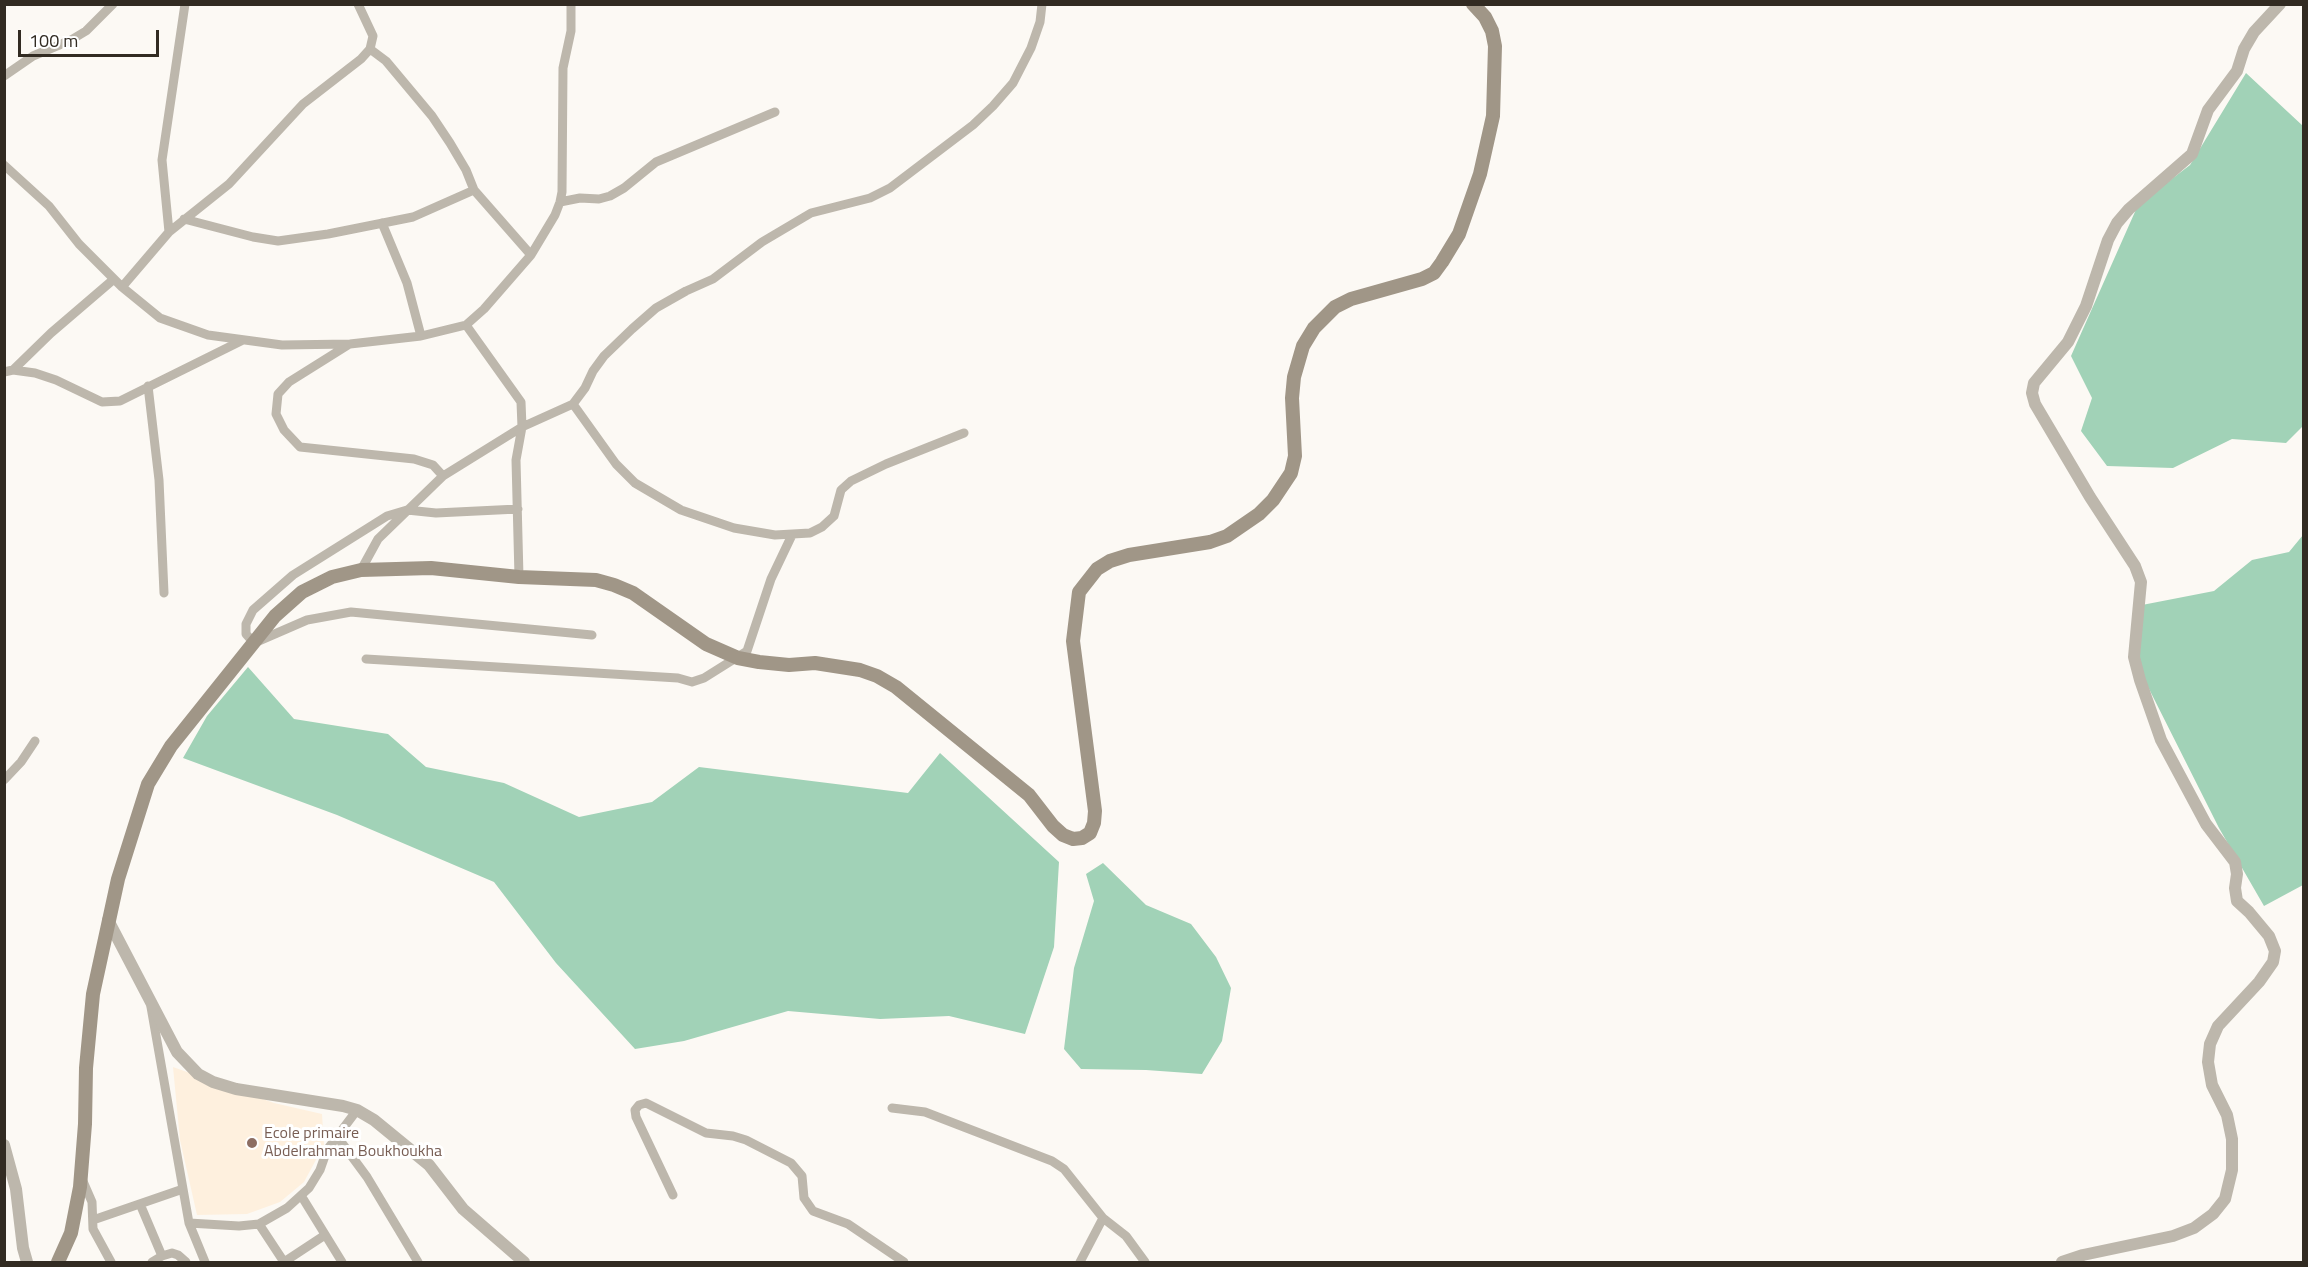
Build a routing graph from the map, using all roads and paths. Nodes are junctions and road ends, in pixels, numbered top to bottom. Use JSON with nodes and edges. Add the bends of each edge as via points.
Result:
{"nodes":[{"id":1,"x":113,"y":4,"type":"edge"},
{"id":2,"x":185,"y":4,"type":"edge"},
{"id":3,"x":358,"y":4,"type":"edge"},
{"id":4,"x":570,"y":4,"type":"edge"},
{"id":5,"x":1042,"y":4,"type":"edge"},
{"id":6,"x":1473,"y":4,"type":"edge"},
{"id":7,"x":2280,"y":4,"type":"edge"},
{"id":8,"x":370,"y":49,"type":"junction"},
{"id":9,"x":4,"y":76,"type":"edge"},
{"id":10,"x":775,"y":112,"type":"dead end"},
{"id":11,"x":4,"y":165,"type":"edge"},
{"id":12,"x":474,"y":190,"type":"junction"},
{"id":13,"x":560,"y":202,"type":"junction"},
{"id":14,"x":184,"y":219,"type":"junction"},
{"id":15,"x":382,"y":223,"type":"junction"},
{"id":16,"x":169,"y":232,"type":"junction"},
{"id":17,"x":531,"y":255,"type":"junction"},
{"id":18,"x":114,"y":279,"type":"junction"},
{"id":19,"x":122,"y":287,"type":"junction"},
{"id":20,"x":466,"y":325,"type":"junction"},
{"id":21,"x":421,"y":336,"type":"junction"},
{"id":22,"x":243,"y":340,"type":"junction"},
{"id":23,"x":350,"y":344,"type":"junction"},
{"id":24,"x":9,"y":371,"type":"edge"},
{"id":25,"x":148,"y":386,"type":"junction"},
{"id":26,"x":573,"y":404,"type":"junction"},
{"id":27,"x":522,"y":427,"type":"junction"},
{"id":28,"x":964,"y":433,"type":"dead end"},
{"id":29,"x":443,"y":476,"type":"junction"},
{"id":30,"x":518,"y":509,"type":"junction"},
{"id":31,"x":407,"y":510,"type":"junction"},
{"id":32,"x":792,"y":535,"type":"junction"},
{"id":33,"x":361,"y":570,"type":"junction"},
{"id":34,"x":519,"y":577,"type":"junction"},
{"id":35,"x":164,"y":593,"type":"dead end"},
{"id":36,"x":592,"y":635,"type":"dead end"},
{"id":37,"x":254,"y":643,"type":"junction"},
{"id":38,"x":738,"y":658,"type":"junction"},
{"id":39,"x":366,"y":659,"type":"dead end"},
{"id":40,"x":34,"y":741,"type":"dead end"},
{"id":41,"x":4,"y":780,"type":"edge"},
{"id":42,"x":108,"y":920,"type":"junction"},
{"id":43,"x":150,"y":1002,"type":"junction"},
{"id":44,"x":892,"y":1108,"type":"dead end"},
{"id":45,"x":357,"y":1110,"type":"junction"},
{"id":46,"x":336,"y":1135,"type":"junction"},
{"id":47,"x":4,"y":1145,"type":"edge"},
{"id":48,"x":81,"y":1177,"type":"junction"},
{"id":49,"x":183,"y":1189,"type":"junction"},
{"id":50,"x":673,"y":1195,"type":"dead end"},
{"id":51,"x":302,"y":1197,"type":"junction"},
{"id":52,"x":140,"y":1204,"type":"junction"},
{"id":53,"x":1102,"y":1218,"type":"junction"},
{"id":54,"x":93,"y":1220,"type":"junction"},
{"id":55,"x":189,"y":1223,"type":"junction"},
{"id":56,"x":259,"y":1224,"type":"junction"},
{"id":57,"x":325,"y":1234,"type":"junction"},
{"id":58,"x":162,"y":1256,"type":"junction"},
{"id":59,"x":204,"y":1261,"type":"edge"},
{"id":60,"x":186,"y":1262,"type":"edge"},
{"id":61,"x":284,"y":1262,"type":"edge"},
{"id":62,"x":27,"y":1263,"type":"edge"},
{"id":63,"x":58,"y":1263,"type":"edge"},
{"id":64,"x":111,"y":1263,"type":"edge"},
{"id":65,"x":152,"y":1263,"type":"edge"},
{"id":66,"x":342,"y":1263,"type":"edge"},
{"id":67,"x":418,"y":1263,"type":"edge"},
{"id":68,"x":524,"y":1263,"type":"edge"},
{"id":69,"x":904,"y":1263,"type":"edge"},
{"id":70,"x":1080,"y":1263,"type":"edge"},
{"id":71,"x":1145,"y":1263,"type":"edge"},
{"id":72,"x":2062,"y":1263,"type":"edge"}],
"edges":[{"from":1,"to":9,"type":"street","via":[[86,31],[33,56]]},
{"from":2,"to":16,"type":"street","via":[[162,160]]},
{"from":3,"to":8,"type":"street","via":[[373,36]]},
{"from":4,"to":13,"type":"street","via":[[571,31],[563,68]]},
{"from":5,"to":26,"type":"street","via":[[1031,48],[1013,83],[973,125],[890,188],[870,198],[811,213],[762,242],[712,279],[656,308],[604,356]]},
{"from":6,"to":38,"type":"main road","via":[[1492,30],[1495,46],[1493,116],[1480,174],[1459,234],[1442,262],[1434,273],[1422,279],[1335,307],[1314,328],[1294,377],[1295,456],[1291,473],[1259,514],[1227,536],[1210,542],[1110,561],[1097,569],[1079,592],[1073,641],[1095,811],[1090,833],[1073,839],[1063,835],[1029,795],[896,687],[877,676],[815,663],[789,665]]},
{"from":7,"to":72,"type":"street","via":[[2254,32],[2237,71],[2208,110],[2192,154],[2117,223],[2068,342],[2034,383],[2032,393],[2090,497],[2135,566],[2140,582],[2134,657],[2161,740],[2206,824],[2235,862],[2237,901],[2269,936],[2275,951],[2259,982],[2218,1026],[2210,1044],[2212,1084],[2227,1115],[2232,1139],[2232,1170],[2225,1199],[2194,1228]]},
{"from":8,"to":12,"type":"street","via":[[386,61],[432,116]]},
{"from":8,"to":14,"type":"street","via":[[303,104],[229,184]]},
{"from":10,"to":13,"type":"street","via":[[656,162],[610,196]]},
{"from":11,"to":18,"type":"street","via":[[49,206]]},
{"from":12,"to":15,"type":"street","via":[[413,217]]},
{"from":12,"to":17,"type":"street"},
{"from":13,"to":17,"type":"street"},
{"from":14,"to":15,"type":"street","via":[[278,241]]},
{"from":14,"to":16,"type":"street"},
{"from":15,"to":21,"type":"street","via":[[407,283]]},
{"from":16,"to":19,"type":"street"},
{"from":17,"to":20,"type":"street"},
{"from":18,"to":19,"type":"street"},
{"from":18,"to":24,"type":"street"},
{"from":19,"to":22,"type":"street","via":[[160,318],[208,335]]},
{"from":20,"to":21,"type":"street"},
{"from":20,"to":27,"type":"street","via":[[521,402]]},
{"from":21,"to":23,"type":"street"},
{"from":22,"to":23,"type":"street","via":[[282,345]]},
{"from":22,"to":25,"type":"street"},
{"from":23,"to":29,"type":"street","via":[[289,382],[278,394],[276,414],[284,430],[300,447],[414,459],[433,465]]},
{"from":24,"to":25,"type":"street","via":[[56,380],[102,402],[120,400]]},
{"from":25,"to":35,"type":"street","via":[[159,480]]},
{"from":26,"to":27,"type":"street"},
{"from":26,"to":32,"type":"street","via":[[616,464],[635,483],[681,510],[734,528]]},
{"from":27,"to":29,"type":"street"},
{"from":27,"to":30,"type":"street","via":[[516,460]]},
{"from":28,"to":32,"type":"street","via":[[851,481],[841,490],[834,516],[822,527]]},
{"from":29,"to":31,"type":"street"},
{"from":30,"to":31,"type":"street","via":[[436,513]]},
{"from":30,"to":34,"type":"street"},
{"from":31,"to":33,"type":"street","via":[[378,539]]},
{"from":31,"to":37,"type":"street","via":[[387,516],[293,574],[253,610],[246,634]]},
{"from":32,"to":38,"type":"street","via":[[771,579],[749,646]]},
{"from":33,"to":34,"type":"main road","via":[[431,568]]},
{"from":33,"to":37,"type":"main road","via":[[332,577],[302,592],[275,616]]},
{"from":34,"to":38,"type":"main road","via":[[596,580],[614,585],[633,593],[706,644]]},
{"from":36,"to":37,"type":"street","via":[[351,612],[307,620]]},
{"from":37,"to":42,"type":"main road","via":[[171,746],[148,784]]},
{"from":38,"to":39,"type":"street","via":[[692,682],[678,678]]},
{"from":40,"to":41,"type":"street"},
{"from":42,"to":43,"type":"street"},
{"from":42,"to":48,"type":"main road","via":[[89,1023]]},
{"from":43,"to":45,"type":"street","via":[[177,1052],[198,1074],[213,1082]]},
{"from":43,"to":49,"type":"street"},
{"from":44,"to":53,"type":"street","via":[[925,1112],[1052,1161],[1064,1169]]},
{"from":45,"to":46,"type":"street"},
{"from":45,"to":68,"type":"street","via":[[429,1165],[463,1209]]},
{"from":46,"to":51,"type":"street"},
{"from":46,"to":67,"type":"street","via":[[367,1177]]},
{"from":47,"to":62,"type":"street","via":[[16,1189]]},
{"from":48,"to":54,"type":"street","via":[[92,1202]]},
{"from":48,"to":63,"type":"main road","via":[[71,1233]]},
{"from":49,"to":52,"type":"street"},
{"from":49,"to":55,"type":"street"},
{"from":50,"to":69,"type":"street","via":[[636,1117],[639,1105],[646,1103],[706,1133],[746,1140],[791,1163],[802,1176],[804,1198],[813,1210],[848,1224]]},
{"from":51,"to":56,"type":"street"},
{"from":51,"to":57,"type":"street"},
{"from":52,"to":54,"type":"street"},
{"from":52,"to":58,"type":"street"},
{"from":53,"to":70,"type":"street"},
{"from":53,"to":71,"type":"street","via":[[1126,1236]]},
{"from":54,"to":64,"type":"street","via":[[93,1229]]},
{"from":55,"to":56,"type":"street"},
{"from":55,"to":59,"type":"street"},
{"from":56,"to":61,"type":"street"},
{"from":57,"to":61,"type":"street"},
{"from":57,"to":66,"type":"street"},
{"from":58,"to":60,"type":"street","via":[[172,1253]]},
{"from":58,"to":65,"type":"street"},
{"from":59,"to":60,"type":"street"}]}
